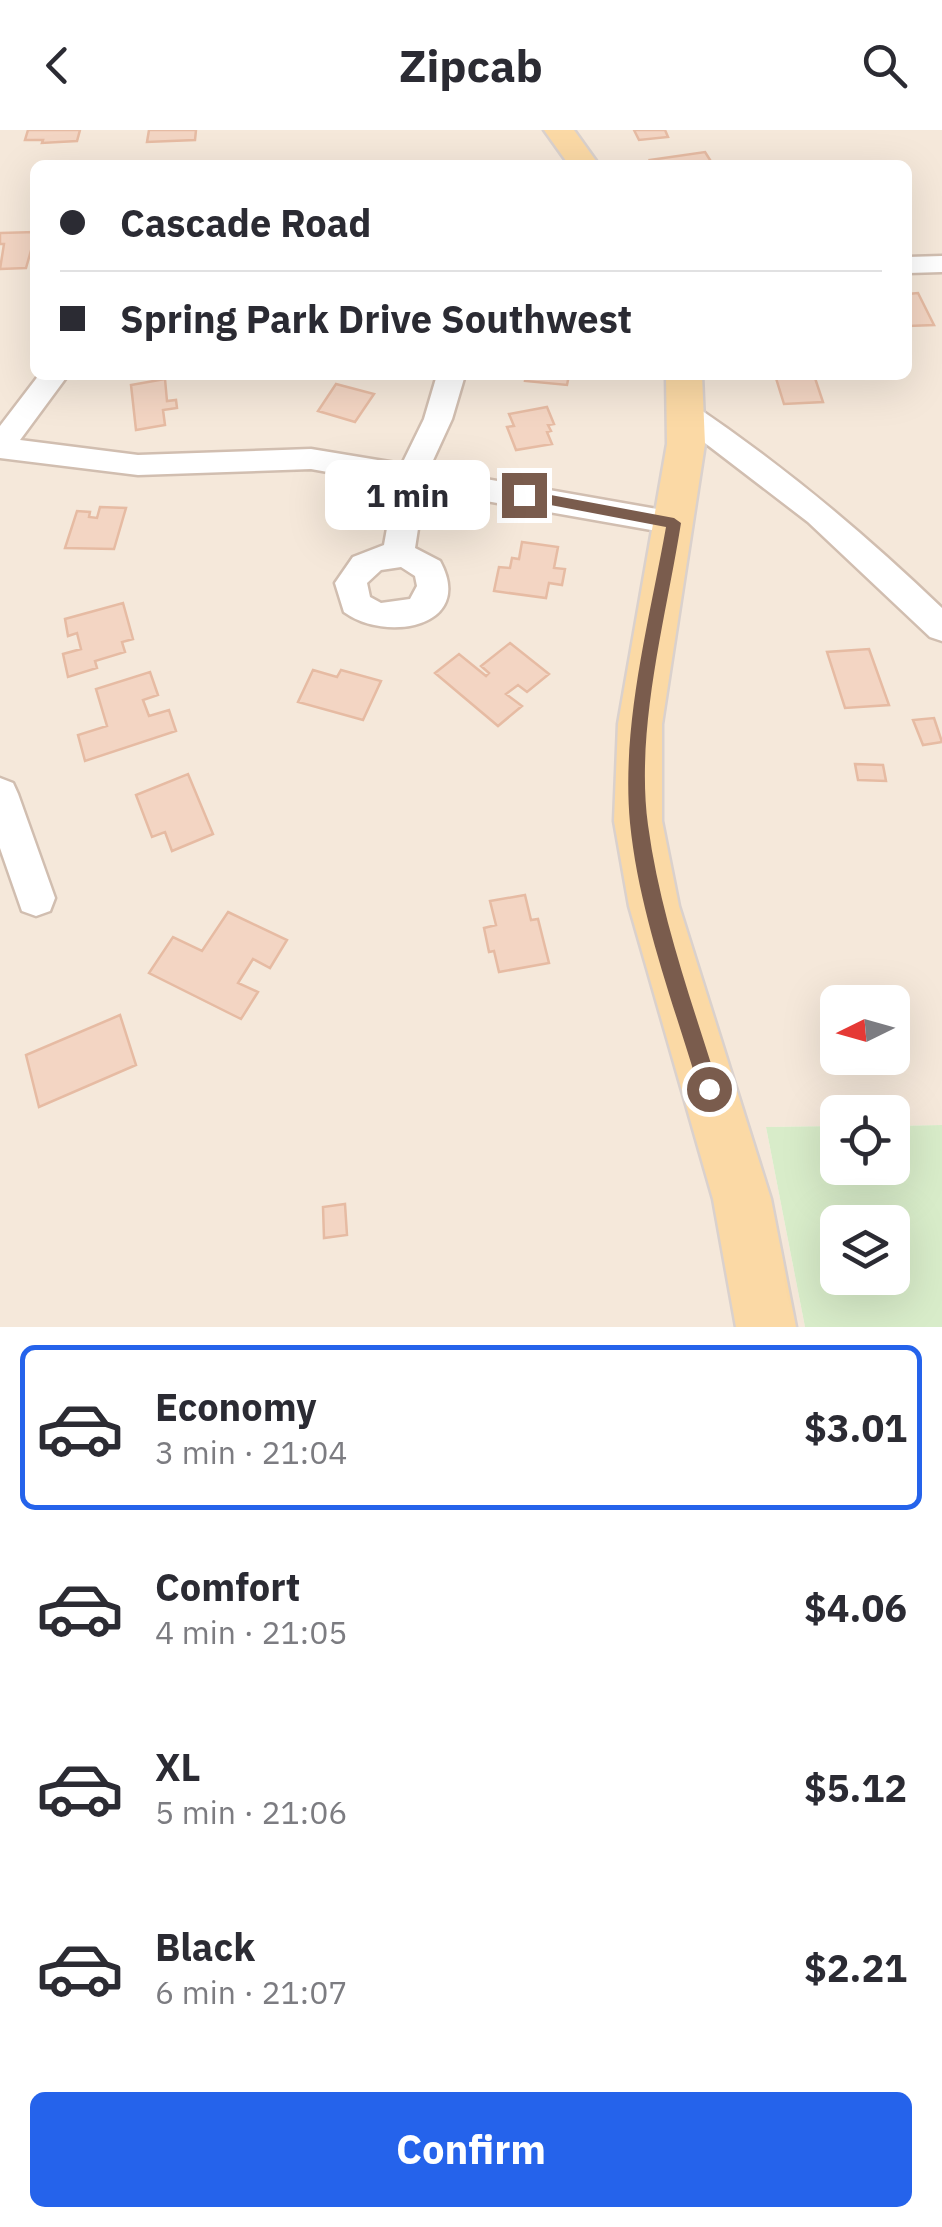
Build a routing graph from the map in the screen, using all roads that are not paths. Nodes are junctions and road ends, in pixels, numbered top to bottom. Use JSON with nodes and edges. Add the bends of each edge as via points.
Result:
{"nodes":[{"id":1,"x":560,"y":130,"type":"edge"},
{"id":2,"x":581,"y":160,"type":"edge"},
{"id":3,"x":942,"y":264,"type":"edge"},
{"id":4,"x":912,"y":265,"type":"edge"},
{"id":5,"x":50,"y":380,"type":"edge"},
{"id":6,"x":449,"y":380,"type":"edge"},
{"id":7,"x":685,"y":394,"type":"edge"},
{"id":8,"x":0,"y":447,"type":"edge"},
{"id":9,"x":412,"y":474,"type":"junction"},
{"id":10,"x":674,"y":523,"type":"junction"},
{"id":11,"x":398,"y":555,"type":"dead end"},
{"id":12,"x":942,"y":628,"type":"edge"},
{"id":13,"x":0,"y":794,"type":"edge"},
{"id":14,"x":36,"y":898,"type":"dead end"},
{"id":15,"x":766,"y":1327,"type":"edge"}],
"edges":[{"from":1,"to":2,"type":"main road"},
{"from":3,"to":4,"type":"street"},
{"from":5,"to":8,"type":"street"},
{"from":6,"to":9,"type":"street"},
{"from":7,"to":10,"type":"main road","via":[[686,444]]},
{"from":7,"to":12,"type":"street"},
{"from":8,"to":9,"type":"street","via":[[138,465],[311,459]]},
{"from":9,"to":10,"type":"street"},
{"from":9,"to":11,"type":"street"},
{"from":10,"to":15,"type":"main road","via":[[640,724],[638,821],[654,906],[742,1199]]},
{"from":13,"to":14,"type":"street"}]}
